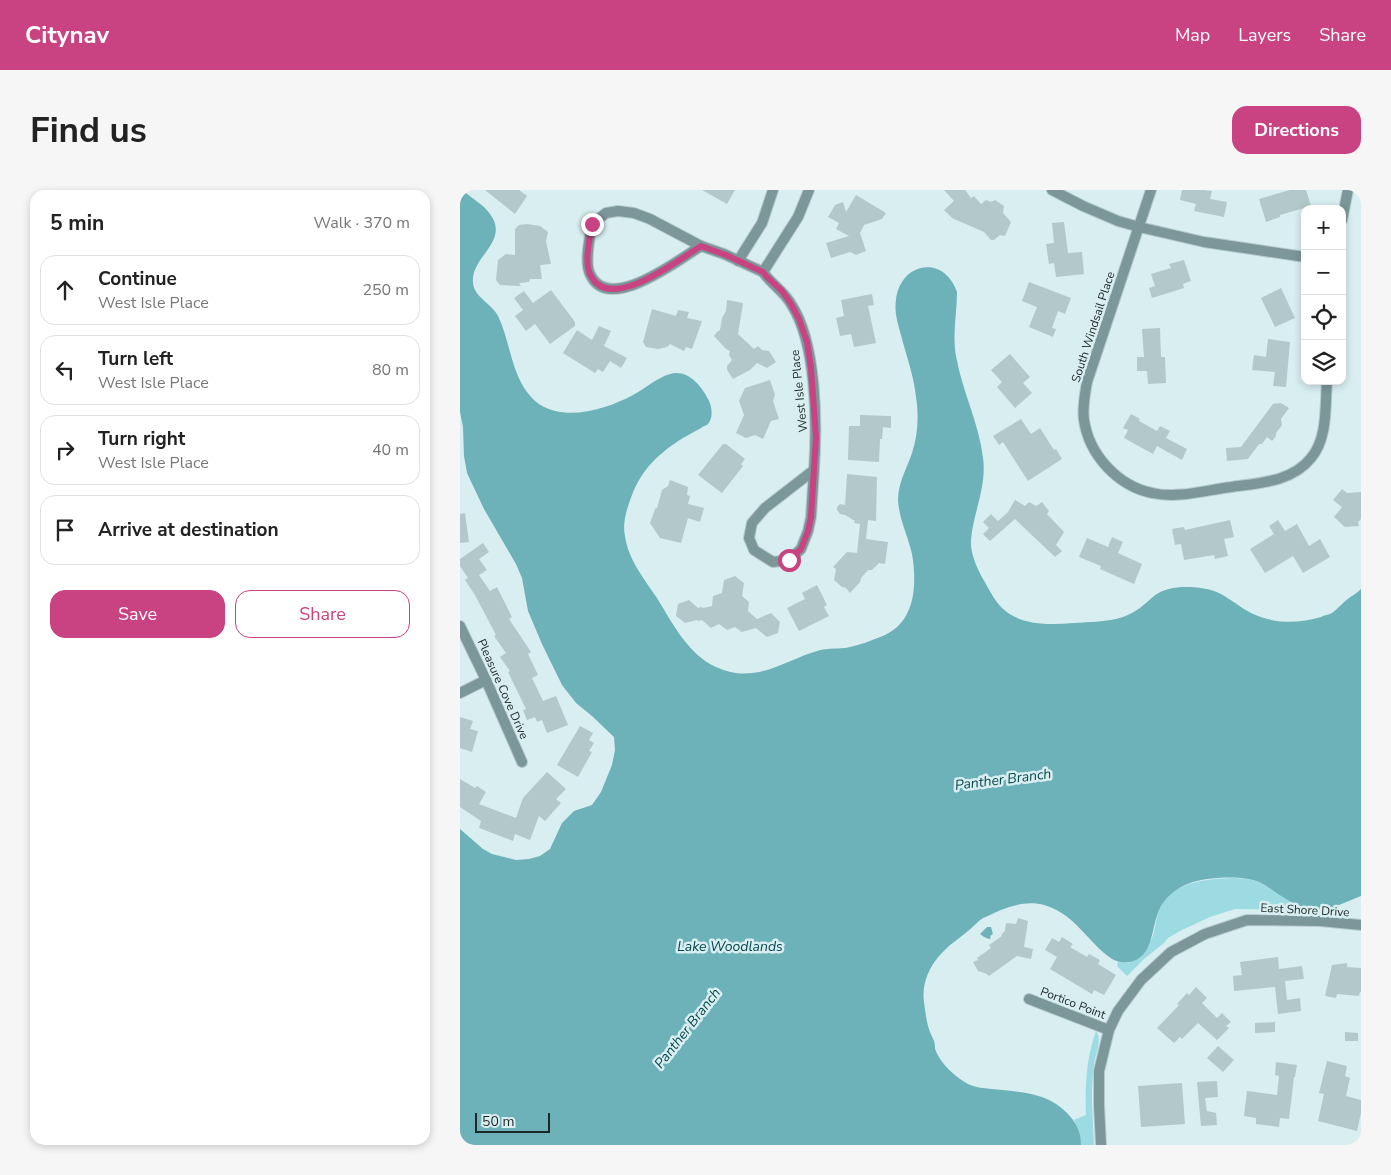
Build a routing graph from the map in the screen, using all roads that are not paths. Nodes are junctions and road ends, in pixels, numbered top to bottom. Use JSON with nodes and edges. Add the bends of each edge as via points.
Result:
{"nodes":[{"id":1,"x":773,"y":190,"type":"edge"},
{"id":2,"x":809,"y":190,"type":"edge"},
{"id":3,"x":1052,"y":190,"type":"edge"},
{"id":4,"x":1151,"y":190,"type":"edge"},
{"id":5,"x":1348,"y":190,"type":"edge"},
{"id":6,"x":1345,"y":205,"type":"edge"},
{"id":7,"x":1139,"y":228,"type":"junction"},
{"id":8,"x":701,"y":246,"type":"junction"},
{"id":9,"x":1301,"y":256,"type":"edge"},
{"id":10,"x":738,"y":260,"type":"junction"},
{"id":11,"x":763,"y":272,"type":"junction"},
{"id":12,"x":1327,"y":385,"type":"edge"},
{"id":13,"x":814,"y":470,"type":"junction"},
{"id":14,"x":460,"y":626,"type":"edge"},
{"id":15,"x":486,"y":680,"type":"junction"},
{"id":16,"x":460,"y":692,"type":"edge"},
{"id":17,"x":522,"y":762,"type":"dead end"},
{"id":18,"x":1361,"y":925,"type":"edge"},
{"id":19,"x":1029,"y":999,"type":"dead end"},
{"id":20,"x":1109,"y":1030,"type":"junction"},
{"id":21,"x":1101,"y":1145,"type":"edge"}],
"edges":[{"from":1,"to":10,"type":"street","via":[[762,223]]},
{"from":2,"to":11,"type":"street","via":[[798,217]]},
{"from":3,"to":7,"type":"street"},
{"from":4,"to":7,"type":"street","name":"South Windsail Place"},
{"from":5,"to":6,"type":"street"},
{"from":7,"to":9,"type":"street","via":[[1204,242]]},
{"from":7,"to":12,"type":"street","name":"South Windsail Place","via":[[1084,400],[1083,419],[1087,433],[1093,447],[1114,474],[1139,489],[1168,495],[1267,482],[1294,473],[1308,462],[1322,434]]},
{"from":8,"to":8,"type":"street","name":"West Isle Place","via":[[628,287],[610,289],[597,285],[589,273],[592,224],[606,213],[634,213]]},
{"from":8,"to":10,"type":"street","name":"West Isle Place"},
{"from":10,"to":11,"type":"street","name":"West Isle Place"},
{"from":11,"to":13,"type":"street","name":"West Isle Place","via":[[791,304],[807,342],[816,437]]},
{"from":13,"to":13,"type":"street","name":"West Isle Place","via":[[765,508],[752,523],[750,538],[754,550],[773,562],[789,560],[801,549],[811,517]]},
{"from":14,"to":15,"type":"street","name":"Pleasure Cove Drive"},
{"from":15,"to":16,"type":"street"},
{"from":15,"to":17,"type":"street","name":"Pleasure Cove Drive"},
{"from":18,"to":20,"type":"street","name":"East Shore Drive","via":[[1247,920],[1205,934],[1171,952],[1141,980],[1118,1011]]},
{"from":19,"to":20,"type":"street","name":"Portico Point"},
{"from":20,"to":21,"type":"street","name":"East Shore Drive","via":[[1100,1071]]}]}
